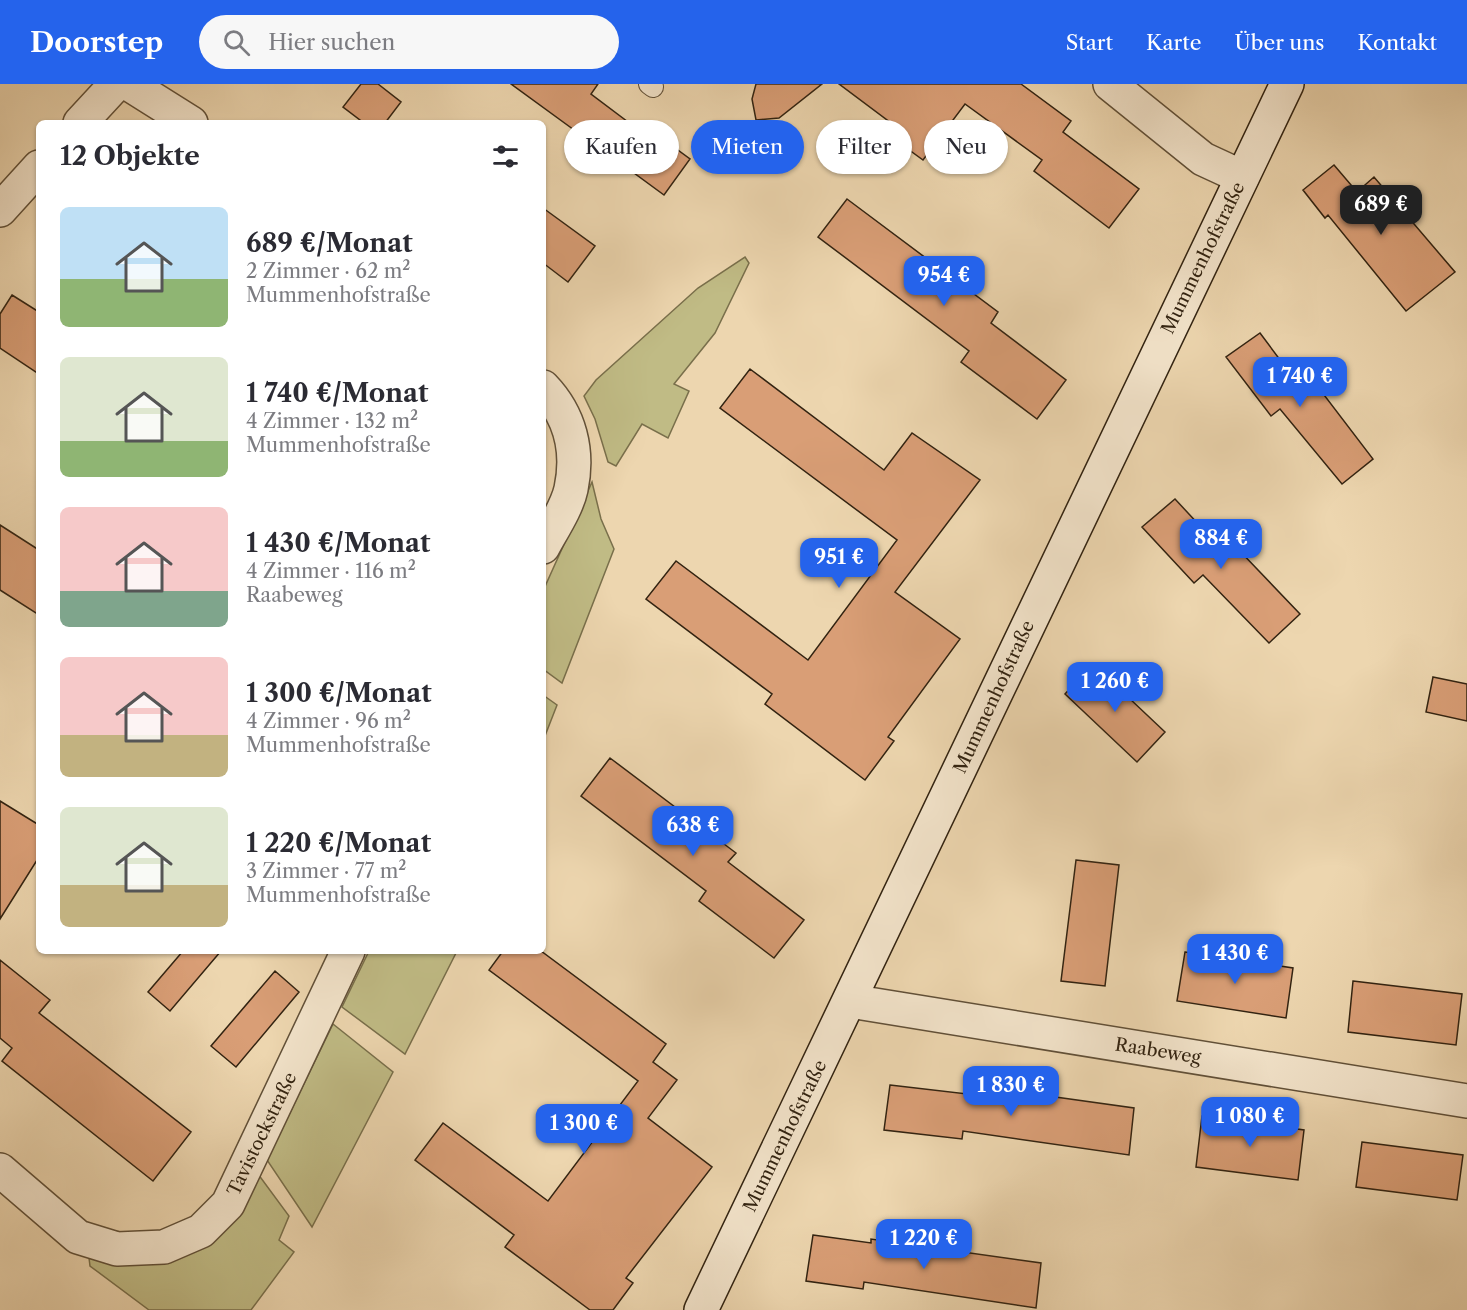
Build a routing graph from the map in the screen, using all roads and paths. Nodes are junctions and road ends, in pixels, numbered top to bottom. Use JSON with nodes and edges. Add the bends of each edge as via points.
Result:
{"nodes":[{"id":1,"x":116,"y":84,"type":"edge"},
{"id":2,"x":129,"y":84,"type":"edge"},
{"id":3,"x":1110,"y":84,"type":"edge"},
{"id":4,"x":1287,"y":84,"type":"edge"},
{"id":5,"x":83,"y":120,"type":"edge"},
{"id":6,"x":186,"y":120,"type":"edge"},
{"id":7,"x":36,"y":171,"type":"edge"},
{"id":8,"x":1242,"y":177,"type":"junction"},
{"id":9,"x":0,"y":210,"type":"edge"},
{"id":10,"x":546,"y":390,"type":"edge"},
{"id":11,"x":546,"y":541,"type":"edge"},
{"id":12,"x":347,"y":954,"type":"edge"},
{"id":13,"x":850,"y":1001,"type":"junction"},
{"id":14,"x":1467,"y":1101,"type":"edge"},
{"id":15,"x":0,"y":1170,"type":"edge"},
{"id":16,"x":701,"y":1310,"type":"edge"}],
"edges":[{"from":1,"to":5,"type":"street"},
{"from":2,"to":6,"type":"street"},
{"from":3,"to":8,"type":"street","via":[[1203,159]]},
{"from":4,"to":8,"type":"street","name":"Mummenhofstraße"},
{"from":7,"to":9,"type":"street"},
{"from":8,"to":13,"type":"street","name":"Mummenhofstraße"},
{"from":10,"to":11,"type":"street","via":[[558,403],[575,446],[571,491]]},
{"from":12,"to":15,"type":"street","name":"Tavistockstraße","via":[[228,1204],[201,1231],[164,1247],[117,1249],[78,1237]]},
{"from":13,"to":14,"type":"street","name":"Raabeweg"},
{"from":13,"to":16,"type":"street","name":"Mummenhofstraße"}]}
